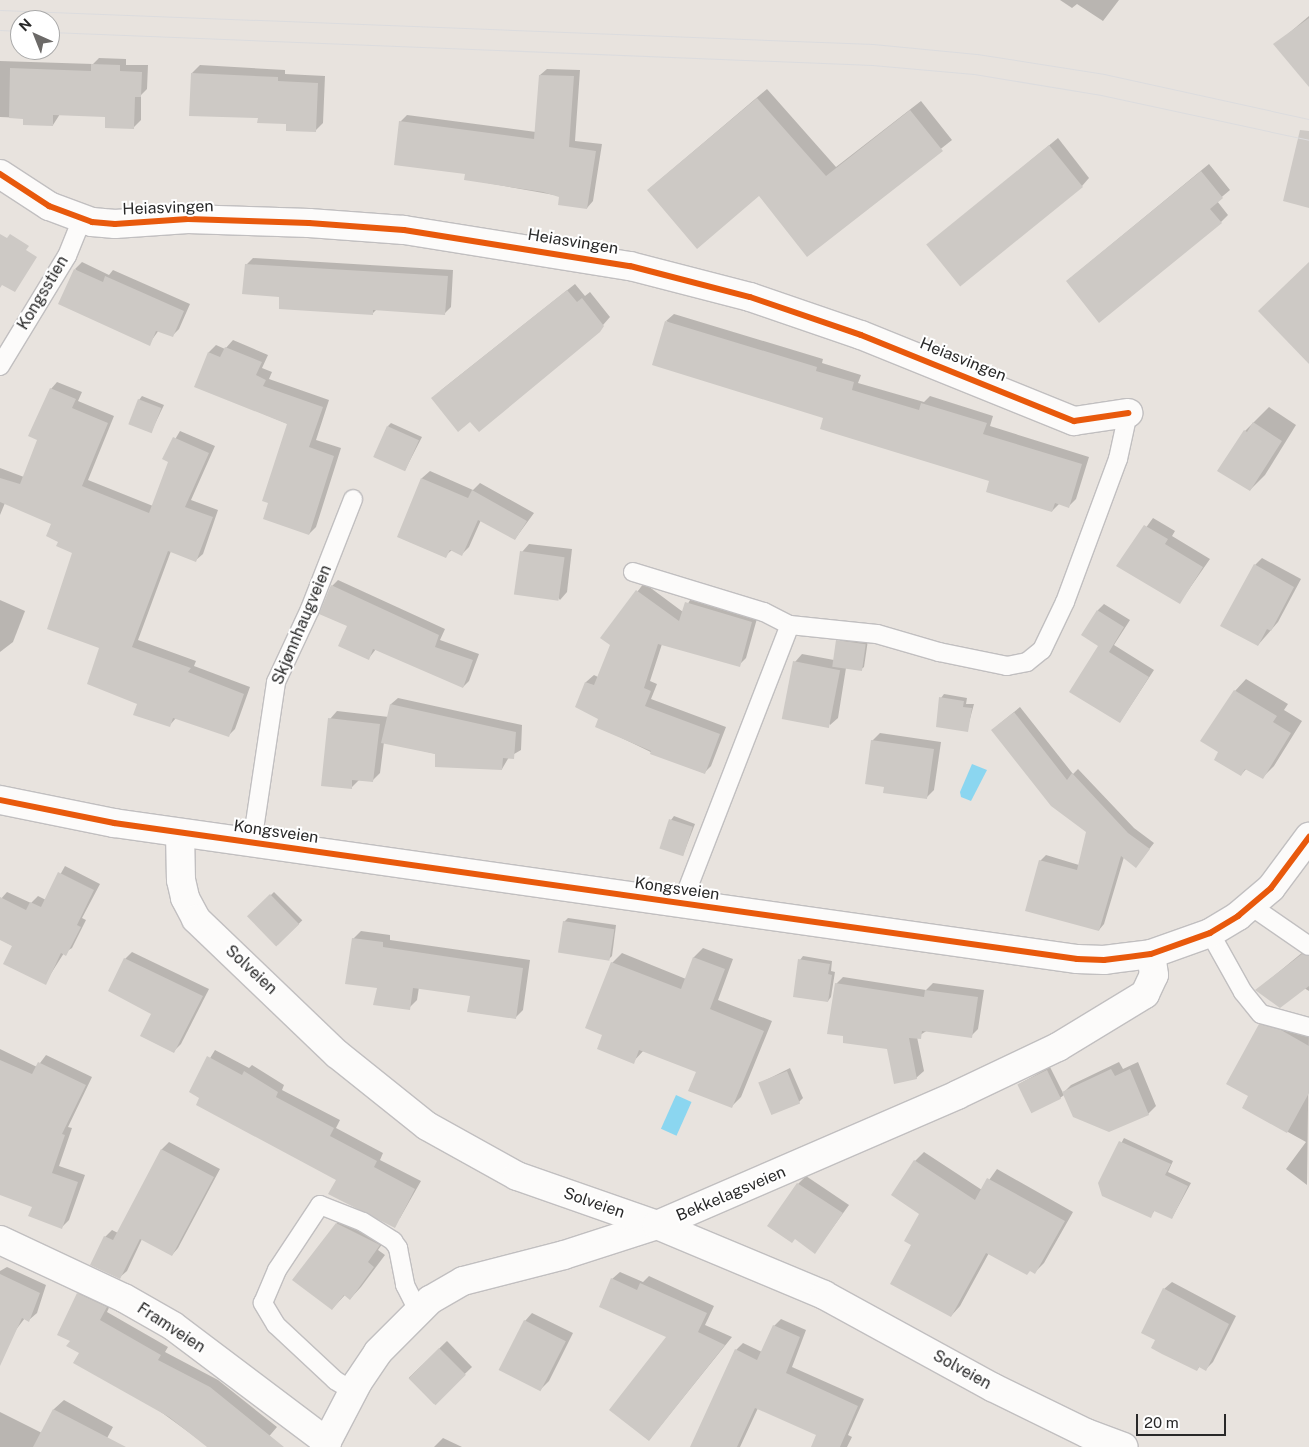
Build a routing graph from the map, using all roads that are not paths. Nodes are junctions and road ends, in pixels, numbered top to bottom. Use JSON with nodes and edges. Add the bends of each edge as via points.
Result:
{"nodes":[{"id":1,"x":0,"y":174,"type":"edge"},
{"id":2,"x":82,"y":218,"type":"junction"},
{"id":3,"x":0,"y":366,"type":"edge"},
{"id":4,"x":1128,"y":413,"type":"joint"},
{"id":5,"x":353,"y":499,"type":"dead end"},
{"id":6,"x":634,"y":572,"type":"dead end"},
{"id":7,"x":790,"y":625,"type":"junction"},
{"id":8,"x":0,"y":800,"type":"edge"},
{"id":9,"x":180,"y":833,"type":"junction"},
{"id":10,"x":1309,"y":837,"type":"edge"},
{"id":11,"x":252,"y":842,"type":"junction"},
{"id":12,"x":682,"y":904,"type":"junction"},
{"id":13,"x":1251,"y":906,"type":"junction"},
{"id":14,"x":1210,"y":933,"type":"junction"},
{"id":15,"x":1309,"y":946,"type":"edge"},
{"id":16,"x":1151,"y":954,"type":"junction"},
{"id":17,"x":1309,"y":1027,"type":"edge"},
{"id":18,"x":657,"y":1225,"type":"junction"},
{"id":19,"x":0,"y":1240,"type":"edge"},
{"id":20,"x":418,"y":1311,"type":"junction"},
{"id":21,"x":352,"y":1391,"type":"junction"},
{"id":22,"x":325,"y":1444,"type":"edge"},
{"id":23,"x":1124,"y":1447,"type":"edge"}],
"edges":[{"from":1,"to":2,"type":"street","name":"Heiasvingen","via":[[49,206]]},
{"from":2,"to":3,"type":"lane","name":"Kongsstien","via":[[66,256]]},
{"from":2,"to":4,"type":"street","name":"Heiasvingen","via":[[115,224],[215,220],[404,230],[630,266],[750,297],[860,335],[1074,422]]},
{"from":4,"to":7,"type":"lane","name":"Heiasvingen","via":[[1118,459],[1065,602],[1051,635],[1037,656],[1007,666],[939,652],[877,634]]},
{"from":5,"to":11,"type":"lane","name":"Skjønnhaugveien","via":[[310,609],[276,682]]},
{"from":6,"to":7,"type":"lane","via":[[764,612]]},
{"from":7,"to":12,"type":"lane","name":"Kongsveien"},
{"from":8,"to":9,"type":"street","name":"Kongsveien"},
{"from":9,"to":11,"type":"street","name":"Kongsveien"},
{"from":9,"to":18,"type":"street","name":"Solveien","via":[[181,880],[185,898],[196,919],[336,1054],[394,1102],[455,1143],[517,1176]]},
{"from":10,"to":13,"type":"street","name":"Kongsveien","via":[[1287,870]]},
{"from":11,"to":12,"type":"street","name":"Kongsveien"},
{"from":12,"to":16,"type":"street","name":"Kongsveien","via":[[1068,958],[1104,960]]},
{"from":13,"to":14,"type":"street","name":"Kongsveien"},
{"from":13,"to":15,"type":"lane"},
{"from":14,"to":16,"type":"street","name":"Kongsveien"},
{"from":14,"to":17,"type":"lane","via":[[1243,992],[1261,1014],[1272,1020]]},
{"from":16,"to":18,"type":"street","name":"Bekkelagsveien","via":[[1154,975],[1145,994],[1058,1047],[957,1095]]},
{"from":18,"to":20,"type":"street","name":"Bekkelagsveien","via":[[564,1255],[463,1281]]},
{"from":18,"to":23,"type":"street","name":"Solveien","via":[[824,1295],[992,1387],[1086,1433]]},
{"from":19,"to":22,"type":"street","name":"Framveien","via":[[124,1298],[173,1326]]},
{"from":20,"to":21,"type":"street","name":"Bekkelagsveien","via":[[378,1352]]},
{"from":20,"to":21,"type":"lane","via":[[405,1285],[398,1248],[393,1241],[363,1222],[320,1206],[277,1270],[263,1303],[276,1324],[335,1380]]},
{"from":21,"to":22,"type":"street","name":"Bekkelagsveien"}]}
